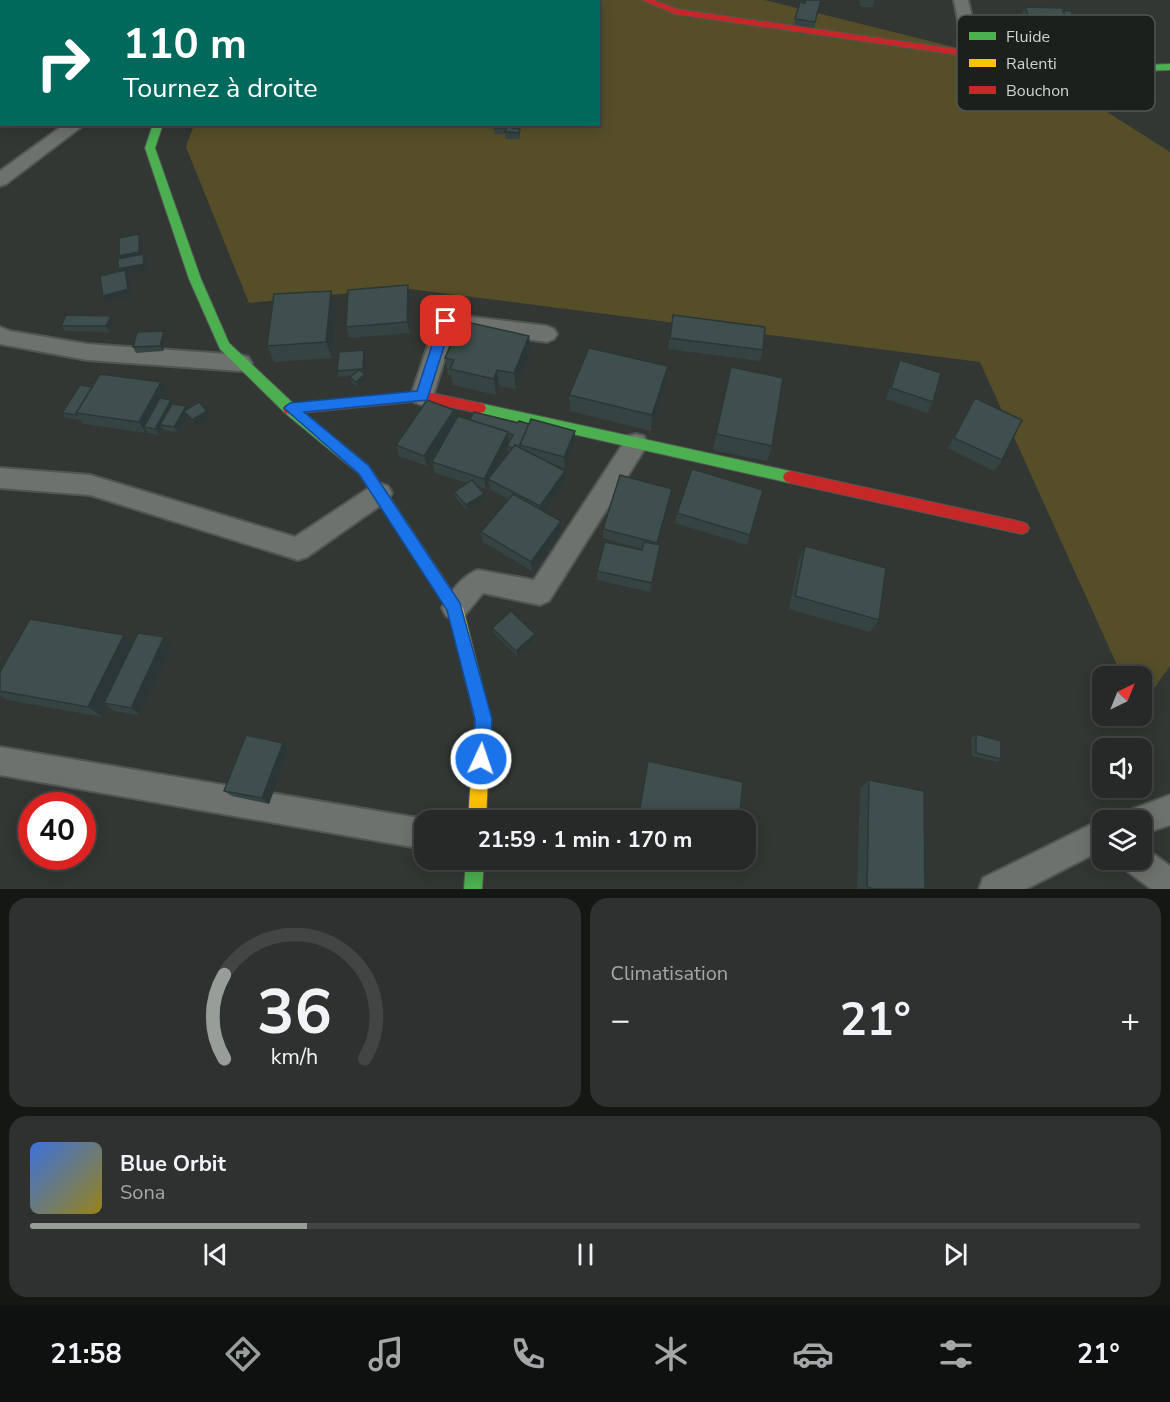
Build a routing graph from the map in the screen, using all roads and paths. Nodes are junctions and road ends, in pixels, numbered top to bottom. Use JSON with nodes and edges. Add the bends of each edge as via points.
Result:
{"nodes":[{"id":1,"x":646,"y":0,"type":"edge"},
{"id":2,"x":962,"y":0,"type":"edge"},
{"id":3,"x":965,"y":15,"type":"edge"},
{"id":4,"x":957,"y":50,"type":"edge"},
{"id":5,"x":1170,"y":67,"type":"edge"},
{"id":6,"x":1155,"y":68,"type":"edge"},
{"id":7,"x":74,"y":126,"type":"edge"},
{"id":8,"x":157,"y":126,"type":"edge"},
{"id":9,"x":0,"y":180,"type":"edge"},
{"id":10,"x":547,"y":334,"type":"dead end"},
{"id":11,"x":0,"y":335,"type":"edge"},
{"id":12,"x":241,"y":363,"type":"junction"},
{"id":13,"x":422,"y":396,"type":"junction"},
{"id":14,"x":290,"y":408,"type":"junction"},
{"id":15,"x":636,"y":443,"type":"junction"},
{"id":16,"x":0,"y":478,"type":"edge"},
{"id":17,"x":380,"y":493,"type":"junction"},
{"id":18,"x":1022,"y":528,"type":"dead end"},
{"id":19,"x":454,"y":608,"type":"junction"},
{"id":20,"x":0,"y":761,"type":"edge"},
{"id":21,"x":478,"y":810,"type":"edge"},
{"id":22,"x":1170,"y":810,"type":"edge"},
{"id":23,"x":1152,"y":816,"type":"edge"},
{"id":24,"x":414,"y":832,"type":"edge"},
{"id":25,"x":1092,"y":839,"type":"edge"},
{"id":26,"x":474,"y":870,"type":"edge"},
{"id":27,"x":1151,"y":870,"type":"edge"},
{"id":28,"x":1170,"y":885,"type":"edge"},
{"id":29,"x":473,"y":889,"type":"edge"},
{"id":30,"x":994,"y":889,"type":"edge"}],
"edges":[{"from":1,"to":4,"type":"street","via":[[675,11]]},
{"from":2,"to":3,"type":"street"},
{"from":5,"to":6,"type":"street"},
{"from":7,"to":9,"type":"street"},
{"from":8,"to":12,"type":"street","via":[[150,148],[195,279],[224,346]]},
{"from":10,"to":13,"type":"street","via":[[446,321]]},
{"from":11,"to":12,"type":"street","via":[[87,352]]},
{"from":12,"to":14,"type":"street"},
{"from":13,"to":14,"type":"street"},
{"from":13,"to":15,"type":"street"},
{"from":14,"to":17,"type":"street","via":[[364,470]]},
{"from":15,"to":18,"type":"street"},
{"from":15,"to":19,"type":"street","via":[[540,593],[478,581]]},
{"from":16,"to":17,"type":"street","via":[[90,485],[298,549]]},
{"from":17,"to":19,"type":"street"},
{"from":19,"to":21,"type":"street","via":[[483,719]]},
{"from":20,"to":24,"type":"street"},
{"from":22,"to":23,"type":"street"},
{"from":25,"to":30,"type":"street"},
{"from":26,"to":29,"type":"street"},
{"from":27,"to":28,"type":"street"}]}
